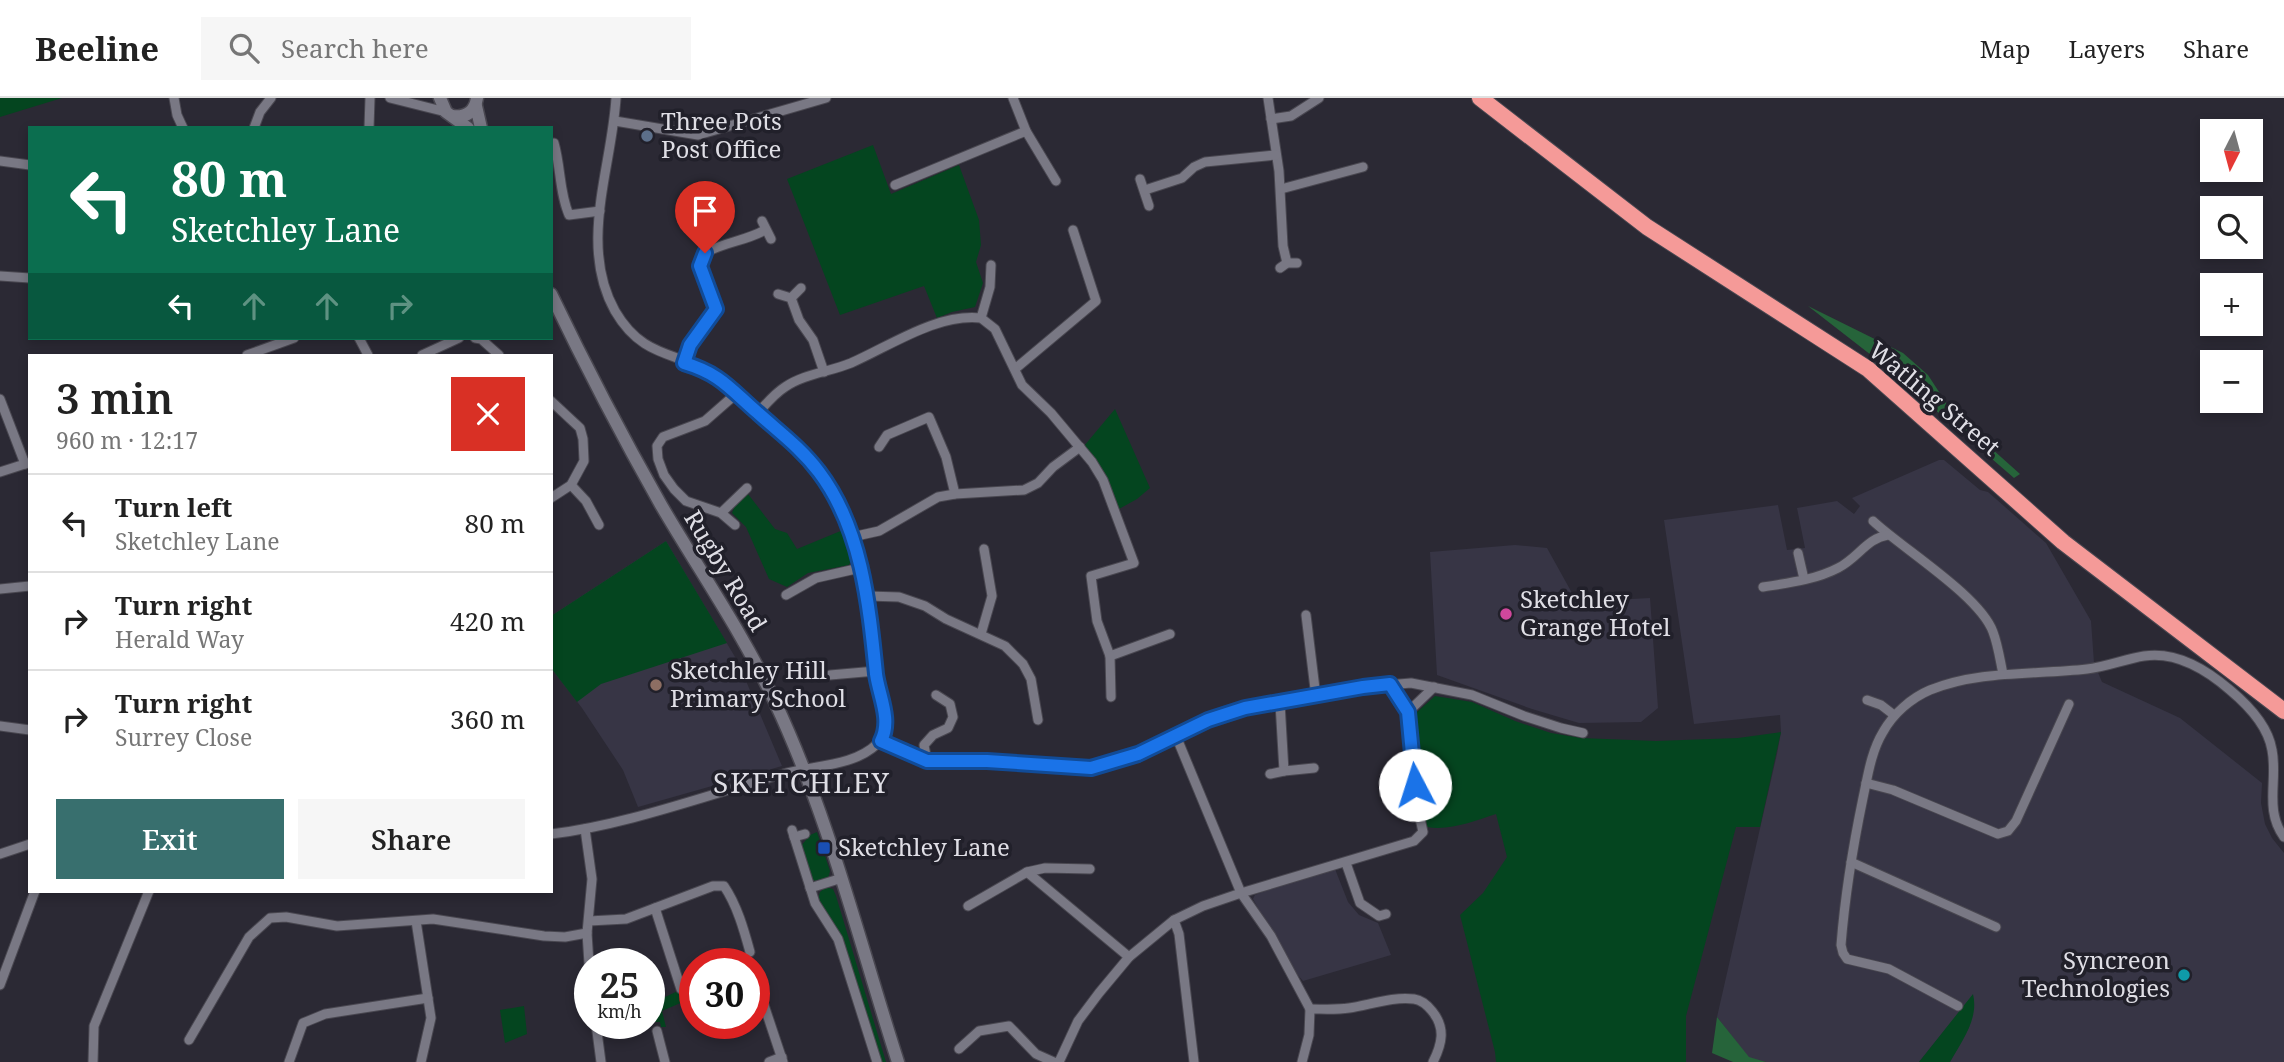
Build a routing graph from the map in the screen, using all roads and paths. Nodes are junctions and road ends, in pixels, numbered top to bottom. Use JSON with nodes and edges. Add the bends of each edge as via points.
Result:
{"nodes":[{"id":1,"x":174,"y":98,"type":"edge"},
{"id":2,"x":271,"y":98,"type":"edge"},
{"id":3,"x":370,"y":98,"type":"edge"},
{"id":4,"x":390,"y":98,"type":"edge"},
{"id":5,"x":435,"y":98,"type":"edge"},
{"id":6,"x":440,"y":98,"type":"edge"},
{"id":7,"x":616,"y":98,"type":"edge"},
{"id":8,"x":826,"y":98,"type":"edge"},
{"id":9,"x":1013,"y":98,"type":"edge"},
{"id":10,"x":1268,"y":98,"type":"edge"},
{"id":11,"x":1319,"y":98,"type":"edge"},
{"id":12,"x":1480,"y":98,"type":"edge"},
{"id":13,"x":477,"y":102,"type":"edge"},
{"id":14,"x":418,"y":105,"type":"junction"},
{"id":15,"x":449,"y":114,"type":"junction"},
{"id":16,"x":1271,"y":119,"type":"junction"},
{"id":17,"x":615,"y":121,"type":"junction"},
{"id":18,"x":182,"y":126,"type":"edge"},
{"id":19,"x":255,"y":126,"type":"edge"},
{"id":20,"x":369,"y":126,"type":"edge"},
{"id":21,"x":465,"y":126,"type":"edge"},
{"id":22,"x":481,"y":126,"type":"edge"},
{"id":23,"x":1026,"y":131,"type":"junction"},
{"id":24,"x":554,"y":143,"type":"dead end"},
{"id":25,"x":1276,"y":155,"type":"junction"},
{"id":26,"x":0,"y":161,"type":"edge"},
{"id":27,"x":28,"y":165,"type":"edge"},
{"id":28,"x":1363,"y":167,"type":"dead end"},
{"id":29,"x":1140,"y":179,"type":"dead end"},
{"id":30,"x":1056,"y":181,"type":"dead end"},
{"id":31,"x":895,"y":184,"type":"dead end"},
{"id":32,"x":1281,"y":189,"type":"junction"},
{"id":33,"x":1145,"y":190,"type":"junction"},
{"id":34,"x":1149,"y":205,"type":"dead end"},
{"id":35,"x":600,"y":211,"type":"junction"},
{"id":36,"x":1073,"y":230,"type":"dead end"},
{"id":37,"x":771,"y":239,"type":"dead end"},
{"id":38,"x":1288,"y":264,"type":"dead end"},
{"id":39,"x":991,"y":265,"type":"dead end"},
{"id":40,"x":0,"y":276,"type":"edge"},
{"id":41,"x":28,"y":278,"type":"edge"},
{"id":42,"x":801,"y":289,"type":"dead end"},
{"id":43,"x":778,"y":294,"type":"dead end"},
{"id":44,"x":553,"y":298,"type":"edge"},
{"id":45,"x":791,"y":298,"type":"junction"},
{"id":46,"x":981,"y":318,"type":"junction"},
{"id":47,"x":288,"y":340,"type":"edge"},
{"id":48,"x":455,"y":340,"type":"edge"},
{"id":49,"x":482,"y":340,"type":"edge"},
{"id":50,"x":250,"y":354,"type":"edge"},
{"id":51,"x":424,"y":354,"type":"edge"},
{"id":52,"x":498,"y":354,"type":"edge"},
{"id":53,"x":684,"y":363,"type":"junction"},
{"id":54,"x":1015,"y":369,"type":"junction"},
{"id":55,"x":824,"y":372,"type":"junction"},
{"id":56,"x":737,"y":393,"type":"junction"},
{"id":57,"x":0,"y":399,"type":"edge"},
{"id":58,"x":553,"y":403,"type":"edge"},
{"id":59,"x":758,"y":413,"type":"junction"},
{"id":60,"x":879,"y":446,"type":"dead end"},
{"id":61,"x":1080,"y":447,"type":"junction"},
{"id":62,"x":28,"y":463,"type":"edge"},
{"id":63,"x":0,"y":472,"type":"edge"},
{"id":64,"x":571,"y":485,"type":"junction"},
{"id":65,"x":747,"y":488,"type":"dead end"},
{"id":66,"x":955,"y":494,"type":"junction"},
{"id":67,"x":553,"y":497,"type":"edge"},
{"id":68,"x":721,"y":513,"type":"junction"},
{"id":69,"x":1873,"y":521,"type":"dead end"},
{"id":70,"x":599,"y":525,"type":"dead end"},
{"id":71,"x":735,"y":525,"type":"dead end"},
{"id":72,"x":1888,"y":535,"type":"junction"},
{"id":73,"x":852,"y":537,"type":"junction"},
{"id":74,"x":984,"y":549,"type":"dead end"},
{"id":75,"x":1798,"y":553,"type":"dead end"},
{"id":76,"x":860,"y":568,"type":"junction"},
{"id":77,"x":1804,"y":579,"type":"junction"},
{"id":78,"x":28,"y":586,"type":"edge"},
{"id":79,"x":1763,"y":587,"type":"dead end"},
{"id":80,"x":0,"y":589,"type":"edge"},
{"id":81,"x":786,"y":594,"type":"dead end"},
{"id":82,"x":867,"y":596,"type":"junction"},
{"id":83,"x":1306,"y":615,"type":"dead end"},
{"id":84,"x":981,"y":634,"type":"junction"},
{"id":85,"x":1170,"y":634,"type":"dead end"},
{"id":86,"x":1110,"y":656,"type":"junction"},
{"id":87,"x":876,"y":671,"type":"junction"},
{"id":88,"x":2003,"y":674,"type":"junction"},
{"id":89,"x":830,"y":675,"type":"dead end"},
{"id":90,"x":1390,"y":684,"type":"junction"},
{"id":91,"x":1434,"y":687,"type":"junction"},
{"id":92,"x":936,"y":695,"type":"dead end"},
{"id":93,"x":1111,"y":697,"type":"dead end"},
{"id":94,"x":1315,"y":697,"type":"junction"},
{"id":95,"x":1867,"y":700,"type":"dead end"},
{"id":96,"x":1280,"y":703,"type":"junction"},
{"id":97,"x":2069,"y":704,"type":"dead end"},
{"id":98,"x":2281,"y":711,"type":"edge"},
{"id":99,"x":1408,"y":712,"type":"junction"},
{"id":100,"x":1894,"y":715,"type":"junction"},
{"id":101,"x":1038,"y":720,"type":"dead end"},
{"id":102,"x":0,"y":726,"type":"edge"},
{"id":103,"x":28,"y":730,"type":"edge"},
{"id":104,"x":1583,"y":733,"type":"dead end"},
{"id":105,"x":1176,"y":736,"type":"junction"},
{"id":106,"x":881,"y":741,"type":"junction"},
{"id":107,"x":927,"y":761,"type":"junction"},
{"id":108,"x":1314,"y":768,"type":"dead end"},
{"id":109,"x":804,"y":770,"type":"junction"},
{"id":110,"x":1284,"y":771,"type":"junction"},
{"id":111,"x":1270,"y":774,"type":"dead end"},
{"id":112,"x":1866,"y":783,"type":"junction"},
{"id":113,"x":585,"y":828,"type":"junction"},
{"id":114,"x":553,"y":834,"type":"edge"},
{"id":115,"x":805,"y":834,"type":"dead end"},
{"id":116,"x":2284,"y":837,"type":"edge"},
{"id":117,"x":28,"y":845,"type":"edge"},
{"id":118,"x":0,"y":854,"type":"edge"},
{"id":119,"x":1851,"y":862,"type":"junction"},
{"id":120,"x":1346,"y":863,"type":"junction"},
{"id":121,"x":1090,"y":869,"type":"dead end"},
{"id":122,"x":1027,"y":872,"type":"junction"},
{"id":123,"x":842,"y":878,"type":"junction"},
{"id":124,"x":810,"y":888,"type":"junction"},
{"id":125,"x":34,"y":893,"type":"edge"},
{"id":126,"x":148,"y":893,"type":"edge"},
{"id":127,"x":1241,"y":893,"type":"junction"},
{"id":128,"x":968,"y":906,"type":"dead end"},
{"id":129,"x":655,"y":908,"type":"junction"},
{"id":130,"x":1386,"y":914,"type":"dead end"},
{"id":131,"x":1174,"y":920,"type":"junction"},
{"id":132,"x":416,"y":921,"type":"junction"},
{"id":133,"x":589,"y":921,"type":"junction"},
{"id":134,"x":1996,"y":927,"type":"dead end"},
{"id":135,"x":587,"y":933,"type":"junction"},
{"id":136,"x":588,"y":948,"type":"edge"},
{"id":137,"x":749,"y":948,"type":"edge"},
{"id":138,"x":1129,"y":957,"type":"junction"},
{"id":139,"x":679,"y":983,"type":"edge"},
{"id":140,"x":0,"y":985,"type":"edge"},
{"id":141,"x":428,"y":998,"type":"junction"},
{"id":142,"x":1958,"y":1006,"type":"dead end"},
{"id":143,"x":1310,"y":1009,"type":"junction"},
{"id":144,"x":770,"y":1011,"type":"edge"},
{"id":145,"x":598,"y":1039,"type":"edge"},
{"id":146,"x":659,"y":1039,"type":"edge"},
{"id":147,"x":190,"y":1040,"type":"dead end"},
{"id":148,"x":959,"y":1049,"type":"dead end"},
{"id":149,"x":783,"y":1060,"type":"edge"},
{"id":150,"x":93,"y":1062,"type":"edge"},
{"id":151,"x":289,"y":1062,"type":"edge"},
{"id":152,"x":421,"y":1062,"type":"edge"},
{"id":153,"x":601,"y":1062,"type":"edge"},
{"id":154,"x":665,"y":1062,"type":"edge"},
{"id":155,"x":769,"y":1062,"type":"edge"},
{"id":156,"x":877,"y":1062,"type":"edge"},
{"id":157,"x":898,"y":1062,"type":"edge"},
{"id":158,"x":1057,"y":1062,"type":"edge"},
{"id":159,"x":1194,"y":1062,"type":"edge"},
{"id":160,"x":1302,"y":1062,"type":"edge"},
{"id":161,"x":1433,"y":1062,"type":"edge"}],
"edges":[{"from":1,"to":18,"type":"street"},
{"from":2,"to":19,"type":"street"},
{"from":3,"to":20,"type":"street"},
{"from":4,"to":14,"type":"street"},
{"from":5,"to":14,"type":"street"},
{"from":6,"to":15,"type":"main road"},
{"from":7,"to":17,"type":"street"},
{"from":8,"to":17,"type":"street","via":[[698,135]]},
{"from":9,"to":23,"type":"street"},
{"from":10,"to":16,"type":"street"},
{"from":11,"to":16,"type":"street","via":[[1291,116]]},
{"from":12,"to":98,"type":"highway","name":"Watling Street","via":[[1647,227],[1868,369],[2063,541]]},
{"from":13,"to":15,"type":"main road","via":[[466,116]]},
{"from":13,"to":22,"type":"main road"},
{"from":14,"to":15,"type":"street"},
{"from":15,"to":21,"type":"main road"},
{"from":16,"to":25,"type":"street"},
{"from":17,"to":35,"type":"street"},
{"from":23,"to":30,"type":"street"},
{"from":23,"to":31,"type":"street"},
{"from":24,"to":35,"type":"street","via":[[569,215]]},
{"from":25,"to":32,"type":"street"},
{"from":25,"to":33,"type":"street","via":[[1205,162],[1182,178]]},
{"from":26,"to":27,"type":"street"},
{"from":28,"to":32,"type":"street"},
{"from":29,"to":33,"type":"street"},
{"from":32,"to":38,"type":"street"},
{"from":33,"to":34,"type":"street"},
{"from":35,"to":53,"type":"street","via":[[599,258],[606,289],[624,324],[647,346]]},
{"from":36,"to":54,"type":"street","via":[[1096,302]]},
{"from":37,"to":53,"type":"street","via":[[764,225],[737,243],[705,253],[700,266],[716,309],[690,345]]},
{"from":39,"to":46,"type":"street"},
{"from":40,"to":41,"type":"street"},
{"from":42,"to":45,"type":"street"},
{"from":43,"to":45,"type":"street"},
{"from":44,"to":109,"type":"main road","name":"Rugby Road","via":[[661,503],[762,677]]},
{"from":45,"to":55,"type":"street"},
{"from":46,"to":54,"type":"street","via":[[995,328]]},
{"from":46,"to":55,"type":"street","via":[[952,318]]},
{"from":47,"to":50,"type":"street"},
{"from":48,"to":51,"type":"street"},
{"from":49,"to":52,"type":"street"},
{"from":53,"to":56,"type":"street","via":[[716,375]]},
{"from":54,"to":61,"type":"street","via":[[1022,385]]},
{"from":55,"to":59,"type":"street","via":[[787,386]]},
{"from":56,"to":59,"type":"street"},
{"from":56,"to":68,"type":"street","via":[[705,421],[663,437],[657,446],[664,475],[674,489],[686,500]]},
{"from":57,"to":62,"type":"street"},
{"from":58,"to":64,"type":"street","via":[[580,428],[583,439],[584,461]]},
{"from":59,"to":73,"type":"street","via":[[820,472]]},
{"from":60,"to":66,"type":"street","via":[[887,435],[929,418]]},
{"from":61,"to":66,"type":"street","via":[[1024,490]]},
{"from":61,"to":86,"type":"street","via":[[1103,480],[1135,563],[1091,576],[1097,621]]},
{"from":62,"to":63,"type":"street"},
{"from":64,"to":67,"type":"street"},
{"from":64,"to":70,"type":"street"},
{"from":65,"to":68,"type":"street"},
{"from":66,"to":73,"type":"street","via":[[939,497],[879,531]]},
{"from":68,"to":71,"type":"street"},
{"from":69,"to":72,"type":"street"},
{"from":72,"to":77,"type":"street","via":[[1873,539],[1835,570]]},
{"from":72,"to":88,"type":"street","via":[[1984,616],[1993,630]]},
{"from":73,"to":76,"type":"street"},
{"from":74,"to":84,"type":"street","via":[[992,596]]},
{"from":75,"to":77,"type":"street"},
{"from":76,"to":81,"type":"street","via":[[816,578]]},
{"from":76,"to":82,"type":"street"},
{"from":77,"to":79,"type":"street"},
{"from":78,"to":80,"type":"street"},
{"from":82,"to":84,"type":"street","via":[[898,597]]},
{"from":82,"to":87,"type":"street"},
{"from":83,"to":94,"type":"street"},
{"from":84,"to":101,"type":"street","via":[[1005,646],[1023,664],[1031,680]]},
{"from":85,"to":86,"type":"street"},
{"from":86,"to":93,"type":"street"},
{"from":87,"to":89,"type":"street"},
{"from":87,"to":106,"type":"street","via":[[886,727]]},
{"from":88,"to":100,"type":"street","via":[[1927,691]]},
{"from":88,"to":116,"type":"street","via":[[2089,669],[2145,656],[2180,659],[2208,673],[2253,712],[2267,734],[2274,765],[2271,799]]},
{"from":90,"to":91,"type":"street"},
{"from":90,"to":94,"type":"street"},
{"from":90,"to":99,"type":"street"},
{"from":91,"to":99,"type":"street"},
{"from":91,"to":104,"type":"street","via":[[1472,695]]},
{"from":92,"to":107,"type":"street","via":[[950,704],[953,717],[948,728],[925,745]]},
{"from":94,"to":96,"type":"street"},
{"from":95,"to":100,"type":"street"},
{"from":96,"to":105,"type":"street","via":[[1233,712]]},
{"from":96,"to":110,"type":"street"},
{"from":97,"to":112,"type":"street","via":[[2008,831],[1998,834]]},
{"from":99,"to":120,"type":"street","via":[[1423,832],[1414,841]]},
{"from":100,"to":112,"type":"street","via":[[1872,755]]},
{"from":102,"to":103,"type":"street"},
{"from":105,"to":107,"type":"street","via":[[1091,768]]},
{"from":105,"to":127,"type":"street"},
{"from":106,"to":107,"type":"street"},
{"from":106,"to":109,"type":"street","via":[[853,758]]},
{"from":108,"to":110,"type":"street"},
{"from":109,"to":113,"type":"street"},
{"from":109,"to":123,"type":"main road","name":"Rugby Road"},
{"from":110,"to":111,"type":"street"},
{"from":112,"to":119,"type":"street"},
{"from":113,"to":114,"type":"street"},
{"from":113,"to":133,"type":"street","via":[[592,879]]},
{"from":115,"to":124,"type":"street","via":[[793,833]]},
{"from":117,"to":118,"type":"street"},
{"from":119,"to":134,"type":"street"},
{"from":119,"to":142,"type":"street","via":[[1841,945],[1847,959],[1889,969]]},
{"from":120,"to":127,"type":"street"},
{"from":120,"to":130,"type":"street","via":[[1360,903],[1379,916]]},
{"from":121,"to":122,"type":"street"},
{"from":122,"to":128,"type":"street"},
{"from":122,"to":138,"type":"street"},
{"from":123,"to":124,"type":"street"},
{"from":123,"to":157,"type":"main road","name":"Rugby Road"},
{"from":124,"to":156,"type":"street","via":[[838,939]]},
{"from":125,"to":140,"type":"street"},
{"from":126,"to":150,"type":"street","via":[[94,1026]]},
{"from":127,"to":131,"type":"street"},
{"from":127,"to":143,"type":"street","via":[[1271,936]]},
{"from":129,"to":133,"type":"street","via":[[626,919]]},
{"from":129,"to":137,"type":"street","via":[[724,886]]},
{"from":129,"to":139,"type":"street"},
{"from":131,"to":138,"type":"street"},
{"from":131,"to":159,"type":"street"},
{"from":132,"to":135,"type":"street","via":[[454,921],[544,936]]},
{"from":132,"to":141,"type":"street"},
{"from":132,"to":147,"type":"street","via":[[337,926],[286,917],[268,920],[248,937]]},
{"from":133,"to":135,"type":"street"},
{"from":135,"to":136,"type":"street"},
{"from":138,"to":158,"type":"street","via":[[1078,1021]]},
{"from":141,"to":151,"type":"street","via":[[325,1014],[303,1023]]},
{"from":141,"to":152,"type":"street","via":[[431,1018]]},
{"from":143,"to":160,"type":"street"},
{"from":143,"to":161,"type":"street","via":[[1417,999],[1428,1006],[1441,1028],[1440,1048]]},
{"from":144,"to":149,"type":"street"},
{"from":145,"to":153,"type":"street"},
{"from":146,"to":154,"type":"street"},
{"from":148,"to":158,"type":"street","via":[[979,1031],[1009,1026],[1037,1054]]},
{"from":149,"to":155,"type":"street"}]}
